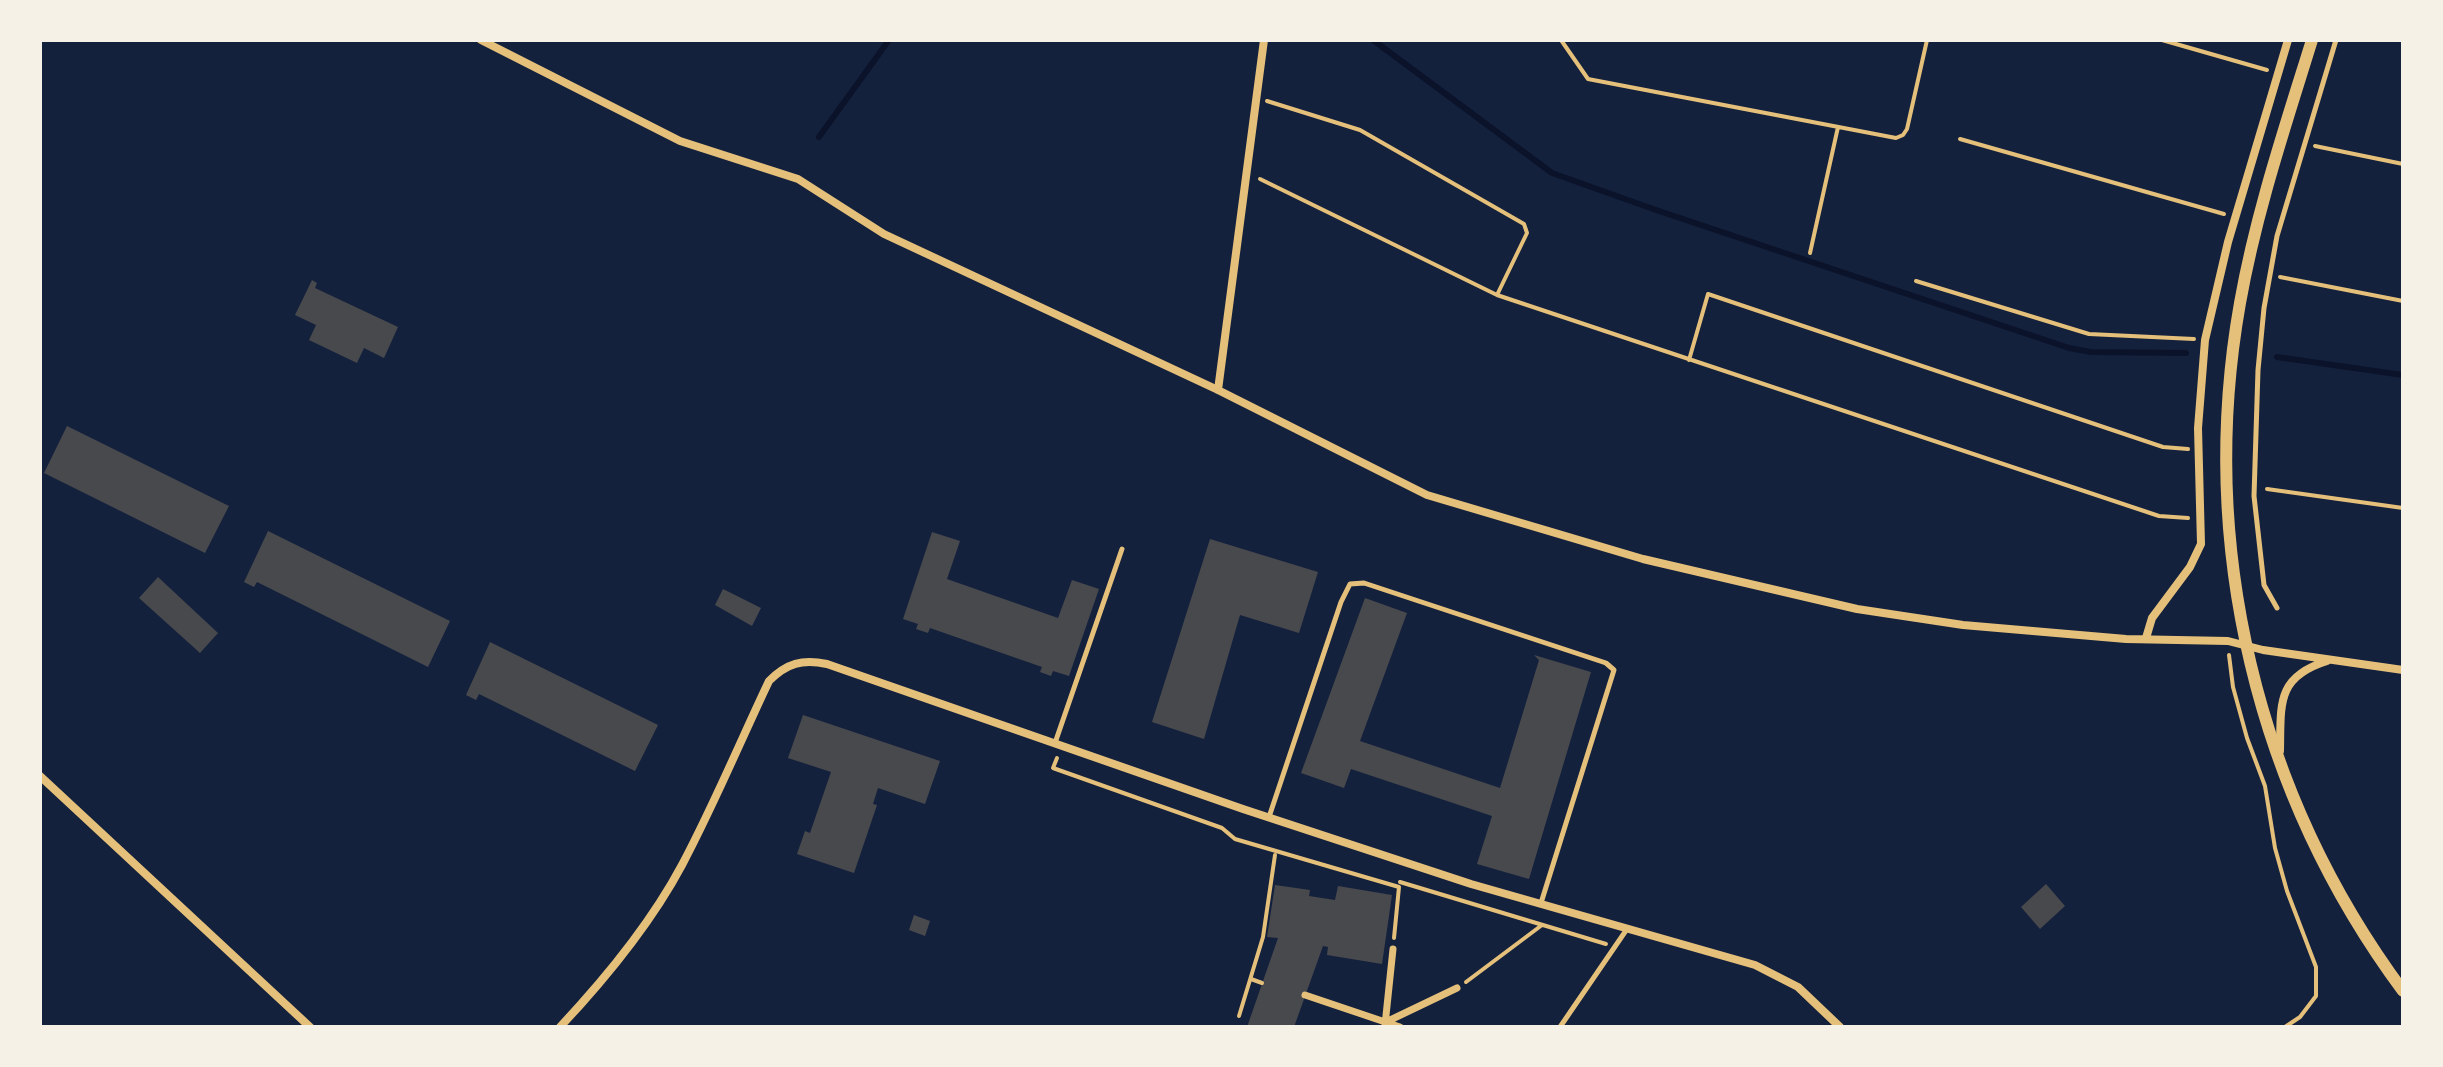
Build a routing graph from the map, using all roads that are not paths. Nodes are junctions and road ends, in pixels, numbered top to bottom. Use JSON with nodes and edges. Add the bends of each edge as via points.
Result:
{"nodes":[{"id":1,"x":481,"y":40,"type":"edge"},
{"id":2,"x":1264,"y":40,"type":"edge"},
{"id":3,"x":2288,"y":40,"type":"edge"},
{"id":4,"x":2312,"y":40,"type":"edge"},
{"id":5,"x":2336,"y":40,"type":"edge"},
{"id":6,"x":1218,"y":390,"type":"junction"},
{"id":7,"x":1122,"y":549,"type":"dead end"},
{"id":8,"x":2277,"y":608,"type":"dead end"},
{"id":9,"x":2146,"y":638,"type":"junction"},
{"id":10,"x":2245,"y":645,"type":"junction"},
{"id":11,"x":2331,"y":660,"type":"junction"},
{"id":12,"x":2403,"y":670,"type":"edge"},
{"id":13,"x":1058,"y":745,"type":"junction"},
{"id":14,"x":2280,"y":764,"type":"junction"},
{"id":15,"x":40,"y":776,"type":"edge"},
{"id":16,"x":1269,"y":817,"type":"junction"},
{"id":17,"x":1541,"y":904,"type":"junction"},
{"id":18,"x":1629,"y":927,"type":"junction"},
{"id":19,"x":1393,"y":949,"type":"road end"},
{"id":20,"x":1457,"y":988,"type":"road end"},
{"id":21,"x":2403,"y":991,"type":"edge"},
{"id":22,"x":1305,"y":995,"type":"dead end"},
{"id":23,"x":1385,"y":1025,"type":"edge"},
{"id":24,"x":310,"y":1027,"type":"edge"},
{"id":25,"x":560,"y":1027,"type":"edge"},
{"id":26,"x":1400,"y":1027,"type":"edge"},
{"id":27,"x":1560,"y":1027,"type":"edge"},
{"id":28,"x":1840,"y":1027,"type":"edge"}],
"edges":[{"from":1,"to":6,"type":"street","via":[[680,141],[798,179],[884,234]]},
{"from":2,"to":6,"type":"street"},
{"from":3,"to":9,"type":"street","via":[[2205,340],[2197,449],[2201,544],[2152,618]]},
{"from":4,"to":10,"type":"street","via":[[2239,307],[2226,451],[2232,567]]},
{"from":5,"to":8,"type":"lane","via":[[2277,236],[2261,339],[2254,496],[2264,585]]},
{"from":6,"to":9,"type":"street","via":[[1427,495],[1643,559],[1857,609],[1963,625]]},
{"from":7,"to":13,"type":"lane"},
{"from":9,"to":10,"type":"street"},
{"from":10,"to":11,"type":"street"},
{"from":10,"to":14,"type":"street"},
{"from":11,"to":12,"type":"street"},
{"from":11,"to":14,"type":"street","via":[[2306,668],[2287,685]]},
{"from":13,"to":16,"type":"street"},
{"from":13,"to":25,"type":"street","via":[[827,664],[796,662],[781,669],[769,681],[659,903],[615,965]]},
{"from":14,"to":21,"type":"street","via":[[2332,881]]},
{"from":15,"to":24,"type":"street"},
{"from":16,"to":17,"type":"street"},
{"from":16,"to":17,"type":"lane","via":[[1341,602],[1350,584],[1364,583],[1614,670]]},
{"from":17,"to":18,"type":"street"},
{"from":18,"to":27,"type":"lane"},
{"from":18,"to":28,"type":"street","via":[[1778,975]]},
{"from":19,"to":23,"type":"street"},
{"from":20,"to":23,"type":"street"},
{"from":22,"to":23,"type":"street"},
{"from":23,"to":26,"type":"street"}]}
